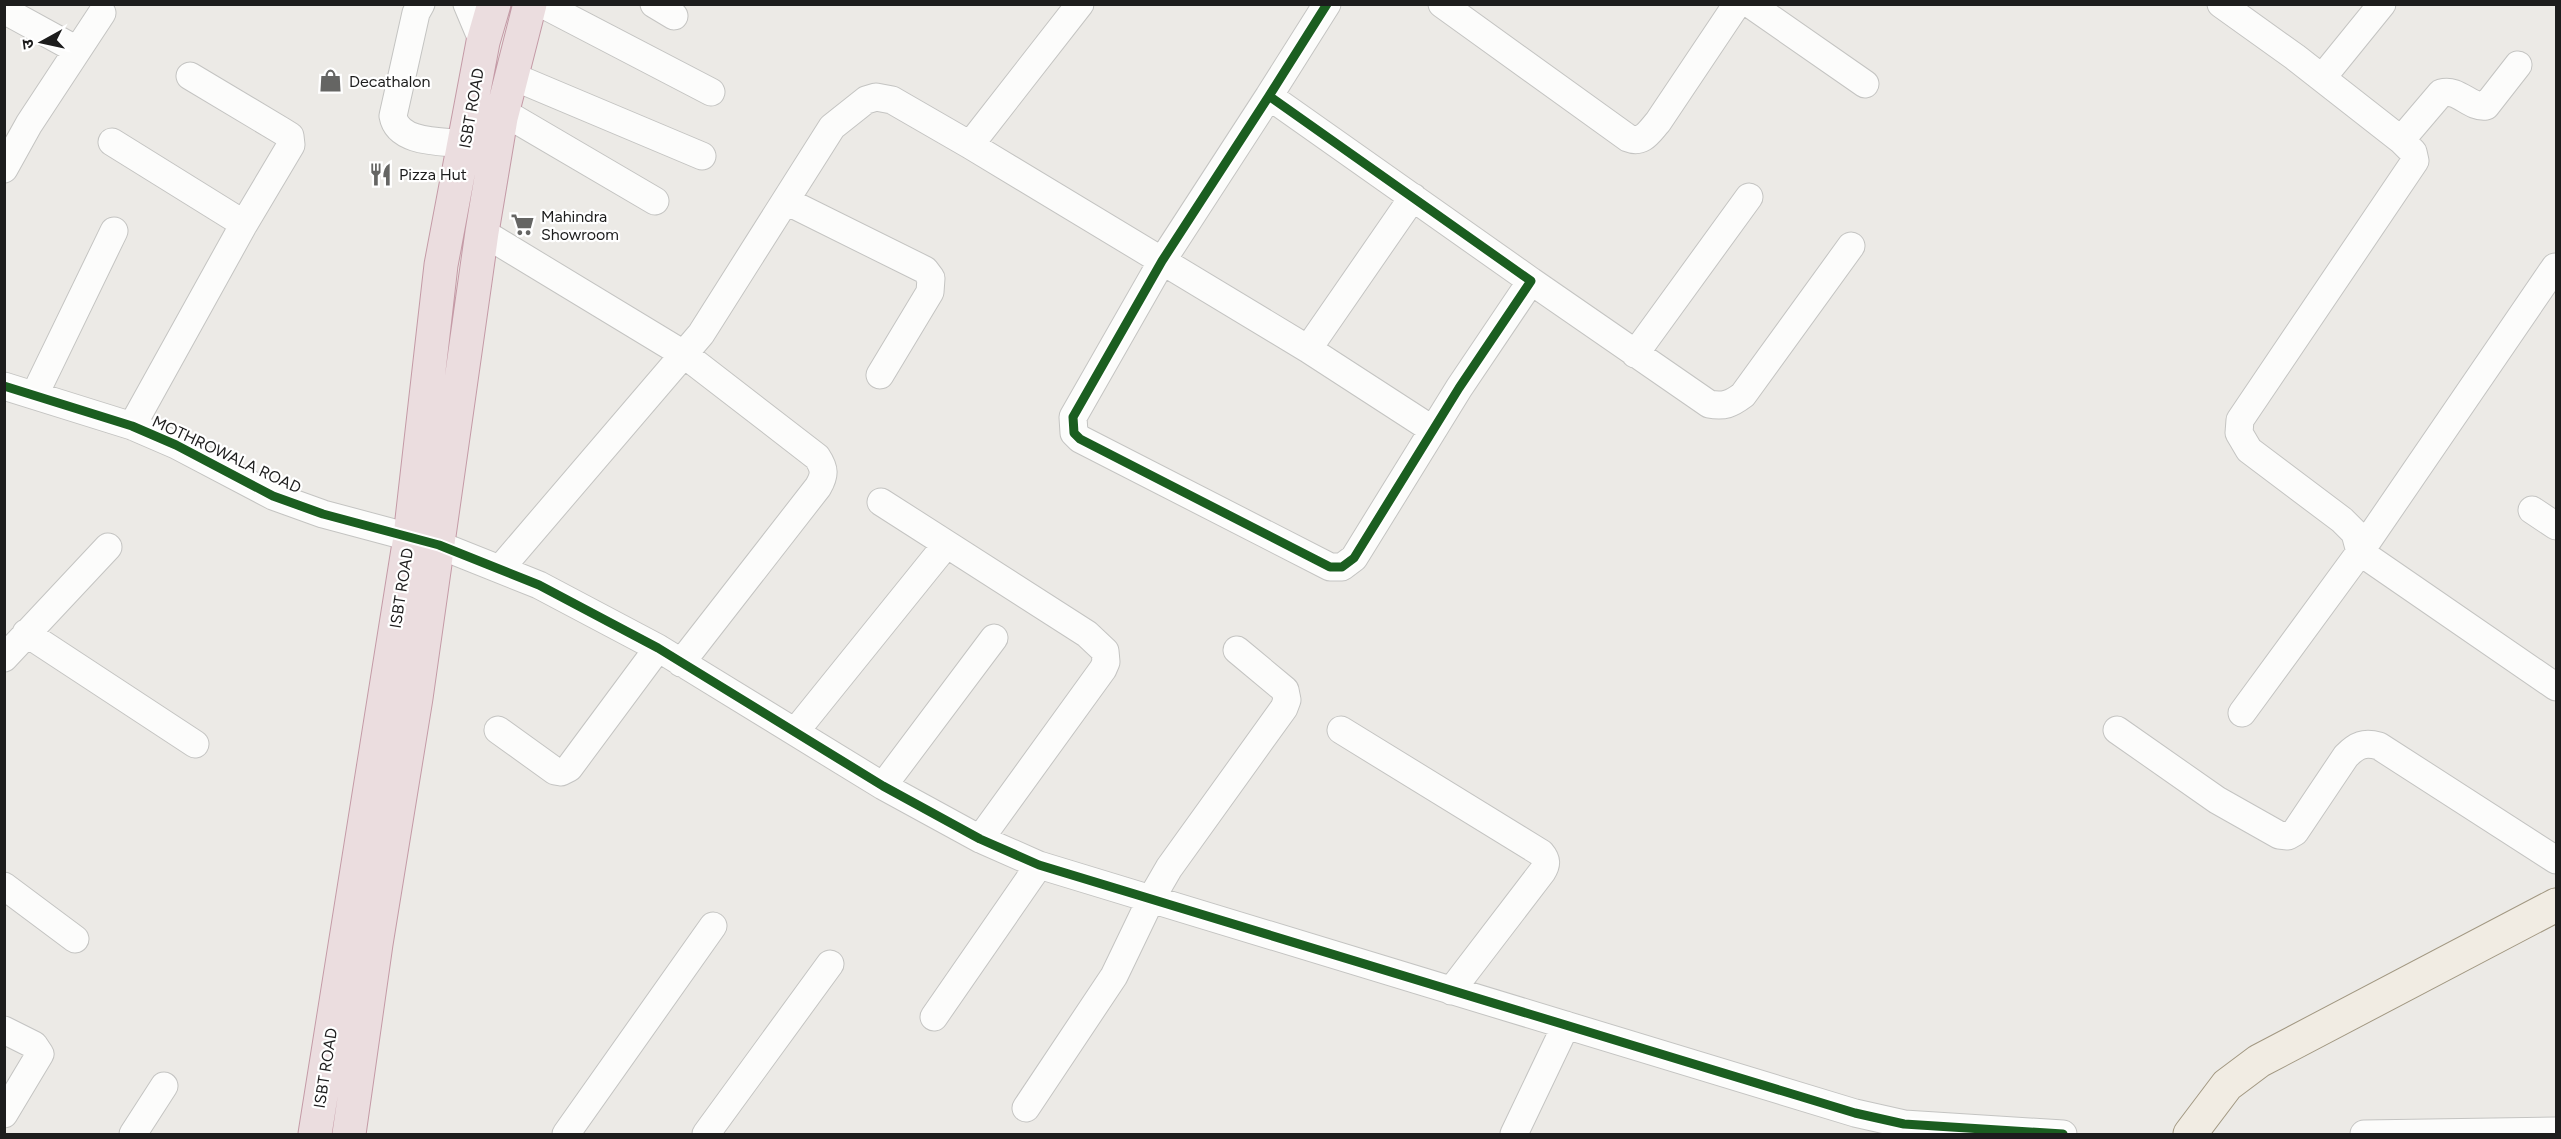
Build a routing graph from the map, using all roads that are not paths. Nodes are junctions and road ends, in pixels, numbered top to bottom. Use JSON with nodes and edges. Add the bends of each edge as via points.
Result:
{"nodes":[{"id":1,"x":421,"y":4,"type":"edge"},
{"id":2,"x":467,"y":4,"type":"edge"},
{"id":3,"x":494,"y":4,"type":"edge"},
{"id":4,"x":542,"y":4,"type":"edge"},
{"id":5,"x":1080,"y":4,"type":"edge"},
{"id":6,"x":1327,"y":4,"type":"edge"},
{"id":7,"x":1442,"y":4,"type":"edge"},
{"id":8,"x":1737,"y":4,"type":"edge"},
{"id":9,"x":1750,"y":4,"type":"edge"},
{"id":10,"x":2221,"y":4,"type":"edge"},
{"id":11,"x":2382,"y":4,"type":"edge"},
{"id":12,"x":4,"y":10,"type":"edge"},
{"id":13,"x":102,"y":12,"type":"dead end"},
{"id":14,"x":526,"y":19,"type":"edge"},
{"id":15,"x":483,"y":42,"type":"junction"},
{"id":16,"x":77,"y":50,"type":"junction"},
{"id":17,"x":2518,"y":65,"type":"dead end"},
{"id":18,"x":190,"y":76,"type":"dead end"},
{"id":19,"x":512,"y":76,"type":"junction"},
{"id":20,"x":2322,"y":78,"type":"junction"},
{"id":21,"x":1865,"y":84,"type":"dead end"},
{"id":22,"x":711,"y":92,"type":"dead end"},
{"id":23,"x":1269,"y":96,"type":"junction"},
{"id":24,"x":503,"y":112,"type":"junction"},
{"id":25,"x":2401,"y":140,"type":"junction"},
{"id":26,"x":112,"y":142,"type":"dead end"},
{"id":27,"x":465,"y":144,"type":"junction"},
{"id":28,"x":970,"y":145,"type":"junction"},
{"id":29,"x":702,"y":156,"type":"dead end"},
{"id":30,"x":4,"y":169,"type":"edge"},
{"id":31,"x":1413,"y":197,"type":"junction"},
{"id":32,"x":1749,"y":197,"type":"dead end"},
{"id":33,"x":655,"y":201,"type":"dead end"},
{"id":34,"x":786,"y":201,"type":"junction"},
{"id":35,"x":244,"y":224,"type":"junction"},
{"id":36,"x":114,"y":231,"type":"dead end"},
{"id":37,"x":482,"y":232,"type":"junction"},
{"id":38,"x":1851,"y":246,"type":"dead end"},
{"id":39,"x":1162,"y":261,"type":"junction"},
{"id":40,"x":2555,"y":267,"type":"edge"},
{"id":41,"x":1531,"y":281,"type":"junction"},
{"id":42,"x":1308,"y":349,"type":"junction"},
{"id":43,"x":1635,"y":354,"type":"junction"},
{"id":44,"x":685,"y":355,"type":"junction"},
{"id":45,"x":880,"y":375,"type":"dead end"},
{"id":46,"x":4,"y":386,"type":"edge"},
{"id":47,"x":35,"y":394,"type":"junction"},
{"id":48,"x":132,"y":426,"type":"junction"},
{"id":49,"x":1433,"y":430,"type":"junction"},
{"id":50,"x":881,"y":502,"type":"dead end"},
{"id":51,"x":2532,"y":510,"type":"dead end"},
{"id":52,"x":2556,"y":526,"type":"edge"},
{"id":53,"x":424,"y":541,"type":"junction"},
{"id":54,"x":108,"y":546,"type":"dead end"},
{"id":55,"x":945,"y":546,"type":"junction"},
{"id":56,"x":2360,"y":552,"type":"junction"},
{"id":57,"x":500,"y":569,"type":"junction"},
{"id":58,"x":26,"y":633,"type":"junction"},
{"id":59,"x":994,"y":638,"type":"dead end"},
{"id":60,"x":658,"y":648,"type":"junction"},
{"id":61,"x":1237,"y":650,"type":"dead end"},
{"id":62,"x":4,"y":658,"type":"edge"},
{"id":63,"x":681,"y":663,"type":"junction"},
{"id":64,"x":2556,"y":687,"type":"edge"},
{"id":65,"x":2242,"y":713,"type":"dead end"},
{"id":66,"x":498,"y":730,"type":"dead end"},
{"id":67,"x":1341,"y":730,"type":"dead end"},
{"id":68,"x":2117,"y":730,"type":"dead end"},
{"id":69,"x":795,"y":732,"type":"junction"},
{"id":70,"x":195,"y":744,"type":"dead end"},
{"id":71,"x":883,"y":786,"type":"junction"},
{"id":72,"x":980,"y":839,"type":"junction"},
{"id":73,"x":2556,"y":860,"type":"edge"},
{"id":74,"x":1039,"y":865,"type":"junction"},
{"id":75,"x":4,"y":886,"type":"edge"},
{"id":76,"x":1151,"y":899,"type":"junction"},
{"id":77,"x":2556,"y":905,"type":"edge"},
{"id":78,"x":714,"y":926,"type":"dead end"},
{"id":79,"x":75,"y":939,"type":"dead end"},
{"id":80,"x":830,"y":964,"type":"dead end"},
{"id":81,"x":1451,"y":991,"type":"junction"},
{"id":82,"x":934,"y":1017,"type":"dead end"},
{"id":83,"x":1566,"y":1025,"type":"junction"},
{"id":84,"x":4,"y":1030,"type":"edge"},
{"id":85,"x":165,"y":1086,"type":"dead end"},
{"id":86,"x":1026,"y":1108,"type":"dead end"},
{"id":87,"x":4,"y":1114,"type":"edge"},
{"id":88,"x":2556,"y":1131,"type":"edge"},
{"id":89,"x":2430,"y":1133,"type":"edge"},
{"id":90,"x":133,"y":1134,"type":"edge"},
{"id":91,"x":315,"y":1134,"type":"edge"},
{"id":92,"x":349,"y":1134,"type":"edge"},
{"id":93,"x":566,"y":1134,"type":"edge"},
{"id":94,"x":706,"y":1134,"type":"edge"},
{"id":95,"x":1514,"y":1134,"type":"edge"},
{"id":96,"x":2063,"y":1134,"type":"edge"},
{"id":97,"x":2190,"y":1134,"type":"edge"},
{"id":98,"x":2364,"y":1134,"type":"edge"}],
"edges":[{"from":1,"to":27,"type":"street","via":[[395,105],[394,124],[415,138]]},
{"from":2,"to":15,"type":"street"},
{"from":3,"to":15,"type":"highway","name":"ISBT ROAD"},
{"from":4,"to":14,"type":"street"},
{"from":4,"to":22,"type":"street"},
{"from":5,"to":28,"type":"street"},
{"from":6,"to":23,"type":"street"},
{"from":7,"to":8,"type":"street","via":[[1633,140],[1643,139],[1658,122]]},
{"from":9,"to":21,"type":"street"},
{"from":10,"to":20,"type":"street"},
{"from":11,"to":20,"type":"street"},
{"from":12,"to":16,"type":"street"},
{"from":13,"to":16,"type":"street"},
{"from":14,"to":19,"type":"highway"},
{"from":15,"to":27,"type":"highway","name":"ISBT ROAD"},
{"from":16,"to":30,"type":"street"},
{"from":17,"to":25,"type":"street","via":[[2486,106],[2475,105],[2452,92],[2442,93]]},
{"from":18,"to":35,"type":"street","via":[[290,136],[290,150]]},
{"from":19,"to":24,"type":"highway"},
{"from":19,"to":29,"type":"street"},
{"from":20,"to":25,"type":"street"},
{"from":23,"to":31,"type":"street"},
{"from":23,"to":39,"type":"street"},
{"from":24,"to":33,"type":"street"},
{"from":24,"to":37,"type":"highway"},
{"from":25,"to":56,"type":"street","via":[[2413,152],[2414,165],[2240,420],[2238,430],[2249,450],[2355,533]]},
{"from":26,"to":35,"type":"street"},
{"from":27,"to":53,"type":"highway","name":"ISBT ROAD","via":[[441,266]]},
{"from":28,"to":34,"type":"street","via":[[892,100],[876,97],[856,105],[832,127]]},
{"from":28,"to":39,"type":"street"},
{"from":31,"to":41,"type":"street"},
{"from":31,"to":42,"type":"street"},
{"from":32,"to":43,"type":"street"},
{"from":34,"to":44,"type":"street"},
{"from":34,"to":45,"type":"street","via":[[929,274],[930,292]]},
{"from":35,"to":48,"type":"street"},
{"from":36,"to":47,"type":"street"},
{"from":37,"to":44,"type":"street"},
{"from":37,"to":53,"type":"highway"},
{"from":38,"to":43,"type":"street","via":[[1743,395],[1730,405],[1709,404]]},
{"from":39,"to":42,"type":"street"},
{"from":39,"to":49,"type":"street","via":[[1073,417],[1072,427],[1080,439],[1335,568],[1354,558]]},
{"from":40,"to":56,"type":"street"},
{"from":41,"to":43,"type":"street"},
{"from":41,"to":49,"type":"street"},
{"from":42,"to":49,"type":"street"},
{"from":44,"to":57,"type":"street"},
{"from":44,"to":63,"type":"street","via":[[817,457],[824,471],[818,487]]},
{"from":46,"to":47,"type":"street","name":"MOTHROWALA ROAD"},
{"from":47,"to":48,"type":"street","name":"MOTHROWALA ROAD"},
{"from":48,"to":53,"type":"street","name":"MOTHROWALA ROAD","via":[[273,496]]},
{"from":50,"to":55,"type":"street"},
{"from":51,"to":52,"type":"street"},
{"from":53,"to":57,"type":"street","name":"MOTHROWALA ROAD"},
{"from":53,"to":91,"type":"highway","name":"ISBT ROAD"},
{"from":53,"to":92,"type":"highway"},
{"from":54,"to":58,"type":"street"},
{"from":55,"to":69,"type":"street"},
{"from":55,"to":72,"type":"street","via":[[1087,634],[1106,656],[1103,669]]},
{"from":56,"to":64,"type":"street"},
{"from":56,"to":65,"type":"street"},
{"from":57,"to":60,"type":"street","name":"MOTHROWALA ROAD","via":[[539,585]]},
{"from":58,"to":62,"type":"street"},
{"from":58,"to":70,"type":"street"},
{"from":59,"to":71,"type":"street"},
{"from":60,"to":63,"type":"street","name":"MOTHROWALA ROAD"},
{"from":60,"to":66,"type":"street","via":[[569,768],[555,771]]},
{"from":61,"to":76,"type":"street","via":[[1281,685],[1287,700]]},
{"from":63,"to":69,"type":"street","name":"MOTHROWALA ROAD"},
{"from":67,"to":81,"type":"street","via":[[1545,859],[1542,872]]},
{"from":68,"to":73,"type":"street","via":[[2217,800],[2278,835],[2288,836],[2295,832],[2346,756],[2368,743],[2379,746]]},
{"from":69,"to":71,"type":"street","name":"MOTHROWALA ROAD"},
{"from":71,"to":72,"type":"street","name":"MOTHROWALA ROAD"},
{"from":72,"to":74,"type":"street","name":"MOTHROWALA ROAD"},
{"from":74,"to":76,"type":"street","name":"MOTHROWALA ROAD"},
{"from":74,"to":82,"type":"street"},
{"from":75,"to":79,"type":"street"},
{"from":76,"to":81,"type":"street","name":"MOTHROWALA ROAD"},
{"from":76,"to":86,"type":"street","via":[[1114,976]]},
{"from":77,"to":97,"type":"main road","via":[[2259,1060],[2226,1085]]},
{"from":78,"to":93,"type":"street"},
{"from":80,"to":94,"type":"street"},
{"from":81,"to":83,"type":"street","name":"MOTHROWALA ROAD"},
{"from":83,"to":95,"type":"street"},
{"from":83,"to":96,"type":"street","name":"MOTHROWALA ROAD","via":[[1855,1113],[1904,1124]]},
{"from":84,"to":87,"type":"street","via":[[34,1045],[40,1054]]},
{"from":85,"to":90,"type":"street"},
{"from":88,"to":89,"type":"street"},
{"from":89,"to":98,"type":"street"}]}
